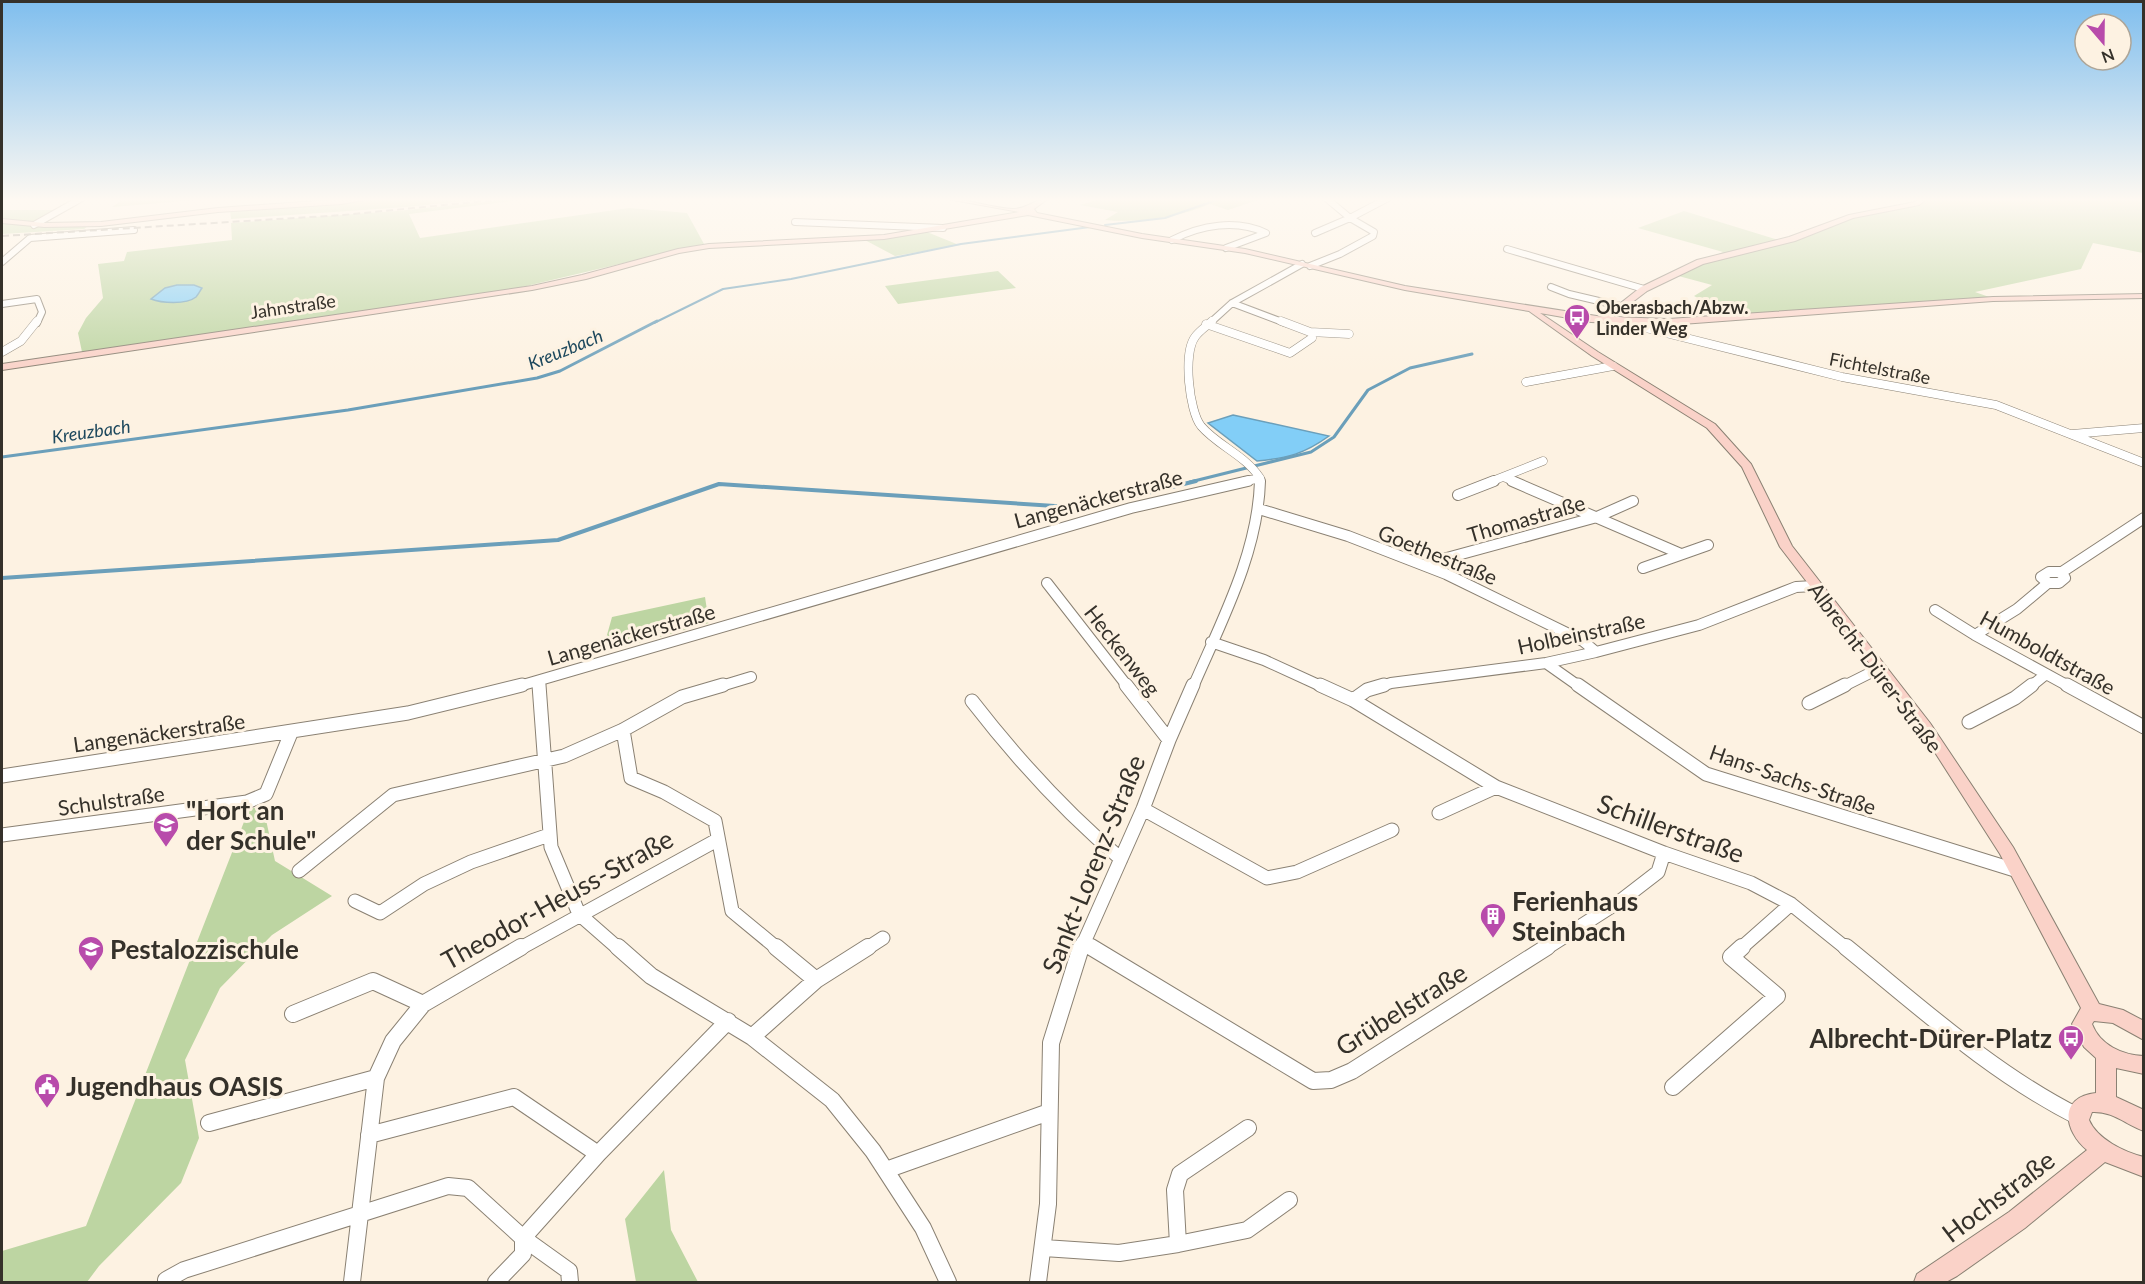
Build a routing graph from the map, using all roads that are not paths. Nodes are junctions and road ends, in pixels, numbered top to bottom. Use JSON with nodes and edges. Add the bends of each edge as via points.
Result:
{"nodes":[{"id":1,"x":653,"y":258,"type":"edge"},
{"id":2,"x":1273,"y":258,"type":"edge"},
{"id":3,"x":1328,"y":258,"type":"edge"},
{"id":4,"x":1536,"y":258,"type":"edge"},
{"id":5,"x":1712,"y":258,"type":"edge"},
{"id":6,"x":1306,"y":265,"type":"junction"},
{"id":7,"x":1551,"y":287,"type":"dead end"},
{"id":8,"x":1644,"y":289,"type":"junction"},
{"id":9,"x":2144,"y":296,"type":"edge"},
{"id":10,"x":1232,"y":303,"type":"junction"},
{"id":11,"x":2,"y":304,"type":"edge"},
{"id":12,"x":1620,"y":306,"type":"junction"},
{"id":13,"x":1531,"y":311,"type":"junction"},
{"id":14,"x":1606,"y":319,"type":"junction"},
{"id":15,"x":1206,"y":324,"type":"junction"},
{"id":16,"x":1349,"y":334,"type":"dead end"},
{"id":17,"x":1312,"y":338,"type":"dead end"},
{"id":18,"x":2,"y":352,"type":"edge"},
{"id":19,"x":1613,"y":366,"type":"junction"},
{"id":20,"x":2,"y":367,"type":"edge"},
{"id":21,"x":1526,"y":382,"type":"dead end"},
{"id":22,"x":2144,"y":428,"type":"edge"},
{"id":23,"x":2068,"y":434,"type":"junction"},
{"id":24,"x":1543,"y":461,"type":"dead end"},
{"id":25,"x":2144,"y":463,"type":"edge"},
{"id":26,"x":1260,"y":478,"type":"junction"},
{"id":27,"x":1506,"y":478,"type":"junction"},
{"id":28,"x":1458,"y":495,"type":"dead end"},
{"id":29,"x":1633,"y":501,"type":"dead end"},
{"id":30,"x":1258,"y":509,"type":"junction"},
{"id":31,"x":1597,"y":517,"type":"junction"},
{"id":32,"x":2144,"y":518,"type":"edge"},
{"id":33,"x":1708,"y":544,"type":"dead end"},
{"id":34,"x":1681,"y":554,"type":"junction"},
{"id":35,"x":1428,"y":567,"type":"junction"},
{"id":36,"x":1643,"y":568,"type":"dead end"},
{"id":37,"x":1047,"y":583,"type":"dead end"},
{"id":38,"x":1814,"y":586,"type":"junction"},
{"id":39,"x":1935,"y":610,"type":"dead end"},
{"id":40,"x":1975,"y":635,"type":"junction"},
{"id":41,"x":1211,"y":642,"type":"junction"},
{"id":42,"x":1596,"y":652,"type":"junction"},
{"id":43,"x":1546,"y":663,"type":"junction"},
{"id":44,"x":1880,"y":668,"type":"junction"},
{"id":45,"x":2046,"y":674,"type":"junction"},
{"id":46,"x":751,"y":677,"type":"dead end"},
{"id":47,"x":539,"y":681,"type":"junction"},
{"id":48,"x":972,"y":700,"type":"dead end"},
{"id":49,"x":1353,"y":700,"type":"junction"},
{"id":50,"x":1809,"y":703,"type":"dead end"},
{"id":51,"x":1969,"y":722,"type":"dead end"},
{"id":52,"x":2144,"y":727,"type":"edge"},
{"id":53,"x":623,"y":730,"type":"junction"},
{"id":54,"x":291,"y":733,"type":"junction"},
{"id":55,"x":1169,"y":740,"type":"junction"},
{"id":56,"x":544,"y":761,"type":"junction"},
{"id":57,"x":2,"y":776,"type":"edge"},
{"id":58,"x":1496,"y":787,"type":"junction"},
{"id":59,"x":1143,"y":809,"type":"junction"},
{"id":60,"x":1440,"y":813,"type":"dead end"},
{"id":61,"x":1392,"y":830,"type":"dead end"},
{"id":62,"x":2,"y":835,"type":"edge"},
{"id":63,"x":549,"y":835,"type":"junction"},
{"id":64,"x":717,"y":840,"type":"junction"},
{"id":65,"x":1664,"y":853,"type":"junction"},
{"id":66,"x":1122,"y":859,"type":"junction"},
{"id":67,"x":299,"y":871,"type":"dead end"},
{"id":68,"x":2018,"y":871,"type":"junction"},
{"id":69,"x":355,"y":902,"type":"dead end"},
{"id":70,"x":1791,"y":904,"type":"junction"},
{"id":71,"x":579,"y":914,"type":"junction"},
{"id":72,"x":883,"y":938,"type":"dead end"},
{"id":73,"x":1083,"y":942,"type":"junction"},
{"id":74,"x":816,"y":980,"type":"junction"},
{"id":75,"x":423,"y":1004,"type":"junction"},
{"id":76,"x":2092,"y":1012,"type":"junction"},
{"id":77,"x":293,"y":1014,"type":"dead end"},
{"id":78,"x":728,"y":1021,"type":"junction"},
{"id":79,"x":2144,"y":1032,"type":"edge"},
{"id":80,"x":752,"y":1037,"type":"junction"},
{"id":81,"x":2106,"y":1053,"type":"junction"},
{"id":82,"x":2144,"y":1065,"type":"edge"},
{"id":83,"x":376,"y":1078,"type":"junction"},
{"id":84,"x":1673,"y":1087,"type":"dead end"},
{"id":85,"x":2106,"y":1104,"type":"junction"},
{"id":86,"x":1049,"y":1112,"type":"junction"},
{"id":87,"x":2079,"y":1117,"type":"junction"},
{"id":88,"x":2144,"y":1122,"type":"edge"},
{"id":89,"x":209,"y":1123,"type":"dead end"},
{"id":90,"x":1248,"y":1128,"type":"dead end"},
{"id":91,"x":369,"y":1135,"type":"junction"},
{"id":92,"x":2103,"y":1150,"type":"junction"},
{"id":93,"x":598,"y":1154,"type":"junction"},
{"id":94,"x":2144,"y":1167,"type":"edge"},
{"id":95,"x":886,"y":1170,"type":"junction"},
{"id":96,"x":1289,"y":1200,"type":"dead end"},
{"id":97,"x":362,"y":1213,"type":"junction"},
{"id":98,"x":523,"y":1238,"type":"junction"},
{"id":99,"x":1178,"y":1244,"type":"junction"},
{"id":100,"x":1044,"y":1248,"type":"junction"},
{"id":101,"x":166,"y":1280,"type":"dead end"},
{"id":102,"x":352,"y":1282,"type":"edge"},
{"id":103,"x":496,"y":1282,"type":"edge"},
{"id":104,"x":570,"y":1282,"type":"edge"},
{"id":105,"x":948,"y":1282,"type":"edge"},
{"id":106,"x":1038,"y":1282,"type":"edge"},
{"id":107,"x":1925,"y":1282,"type":"edge"}],
"edges":[{"from":1,"to":20,"type":"street","name":"Jahnstraße","via":[[532,288]]},
{"from":2,"to":6,"type":"street","name":"Albrecht-Dürer-Straße"},
{"from":3,"to":6,"type":"street"},
{"from":4,"to":8,"type":"street"},
{"from":5,"to":8,"type":"street"},
{"from":6,"to":10,"type":"street"},
{"from":6,"to":13,"type":"street","name":"Albrecht-Dürer-Straße"},
{"from":7,"to":12,"type":"street"},
{"from":8,"to":12,"type":"street"},
{"from":9,"to":14,"type":"street","via":[[2000,298],[1668,322]]},
{"from":10,"to":15,"type":"street"},
{"from":10,"to":16,"type":"street","via":[[1310,332]]},
{"from":11,"to":18,"type":"street","via":[[37,298],[42,312],[25,339]]},
{"from":12,"to":14,"type":"street"},
{"from":13,"to":14,"type":"street"},
{"from":13,"to":19,"type":"street","name":"Albrecht-Dürer-Straße"},
{"from":14,"to":23,"type":"street","name":"Fichtelstraße","via":[[1851,379],[1986,403]]},
{"from":15,"to":17,"type":"street","via":[[1290,353]]},
{"from":15,"to":26,"type":"street","via":[[1189,351],[1191,404],[1201,426],[1253,467]]},
{"from":19,"to":21,"type":"street"},
{"from":19,"to":38,"type":"street","name":"Albrecht-Dürer-Straße","via":[[1706,422],[1728,444],[1747,466],[1786,547]]},
{"from":22,"to":23,"type":"street"},
{"from":23,"to":25,"type":"street","name":"Fichtelstraße"},
{"from":24,"to":27,"type":"street"},
{"from":26,"to":30,"type":"street","name":"Sankt-Lorenz-Straße"},
{"from":26,"to":47,"type":"street","name":"Langenäckerstraße","via":[[1131,508]]},
{"from":27,"to":28,"type":"street"},
{"from":27,"to":31,"type":"street"},
{"from":29,"to":31,"type":"street","name":"Thomastraße"},
{"from":30,"to":35,"type":"street","name":"Goethestraße","via":[[1348,536]]},
{"from":30,"to":41,"type":"street","name":"Sankt-Lorenz-Straße","via":[[1248,551]]},
{"from":31,"to":34,"type":"street"},
{"from":31,"to":35,"type":"street","name":"Thomastraße","via":[[1443,559]]},
{"from":32,"to":40,"type":"street","via":[[2062,572],[2065,578],[2059,583],[2048,583],[2017,609]]},
{"from":33,"to":34,"type":"street"},
{"from":34,"to":36,"type":"street"},
{"from":35,"to":42,"type":"street","name":"Goethestraße","via":[[1540,619]]},
{"from":37,"to":55,"type":"street","name":"Heckenweg"},
{"from":38,"to":42,"type":"street","name":"Holbeinstraße","via":[[1796,587],[1699,625]]},
{"from":38,"to":44,"type":"street","name":"Albrecht-Dürer-Straße"},
{"from":39,"to":40,"type":"street","name":"Humboldtstraße"},
{"from":40,"to":45,"type":"street","name":"Humboldtstraße"},
{"from":41,"to":49,"type":"street","name":"Schillerstraße","via":[[1264,660]]},
{"from":41,"to":55,"type":"street","name":"Sankt-Lorenz-Straße"},
{"from":42,"to":43,"type":"street","name":"Holbeinstraße"},
{"from":43,"to":49,"type":"street","name":"Holbeinstraße","via":[[1391,683],[1367,690]]},
{"from":43,"to":68,"type":"street","name":"Hans-Sachs-Straße","via":[[1706,774]]},
{"from":44,"to":50,"type":"street"},
{"from":44,"to":68,"type":"street","name":"Albrecht-Dürer-Straße","via":[[1925,726]]},
{"from":45,"to":51,"type":"street","via":[[2015,698]]},
{"from":45,"to":52,"type":"street","name":"Humboldtstraße"},
{"from":46,"to":53,"type":"street","via":[[681,697]]},
{"from":47,"to":54,"type":"street","name":"Langenäckerstraße","via":[[408,713]]},
{"from":47,"to":56,"type":"street"},
{"from":48,"to":66,"type":"street","via":[[1041,785],[1089,833]]},
{"from":49,"to":58,"type":"street","name":"Schillerstraße"},
{"from":53,"to":56,"type":"street"},
{"from":53,"to":64,"type":"street","via":[[631,778],[715,821]]},
{"from":54,"to":57,"type":"street","name":"Langenäckerstraße"},
{"from":54,"to":62,"type":"street","name":"Schulstraße","via":[[266,794],[247,802]]},
{"from":55,"to":59,"type":"street","name":"Sankt-Lorenz-Straße"},
{"from":56,"to":63,"type":"street"},
{"from":56,"to":67,"type":"street","via":[[393,795]]},
{"from":58,"to":60,"type":"street"},
{"from":58,"to":65,"type":"street","name":"Schillerstraße"},
{"from":59,"to":61,"type":"street","via":[[1267,878],[1297,872]]},
{"from":59,"to":66,"type":"street","name":"Sankt-Lorenz-Straße"},
{"from":63,"to":69,"type":"street","via":[[471,862],[424,884],[380,913]]},
{"from":63,"to":71,"type":"street"},
{"from":64,"to":71,"type":"street","name":"Theodor-Heuss-Straße"},
{"from":64,"to":74,"type":"street","via":[[732,911]]},
{"from":65,"to":70,"type":"street","name":"Schillerstraße","via":[[1751,883]]},
{"from":65,"to":73,"type":"street","name":"Grübelstraße","via":[[1658,872],[1623,899],[1352,1071],[1331,1080],[1313,1081]]},
{"from":66,"to":73,"type":"street","name":"Sankt-Lorenz-Straße"},
{"from":68,"to":76,"type":"street","name":"Albrecht-Dürer-Straße"},
{"from":70,"to":84,"type":"street","via":[[1731,957],[1776,996]]},
{"from":70,"to":87,"type":"street","name":"Schillerstraße","via":[[1998,1068],[2045,1100]]},
{"from":71,"to":75,"type":"street","name":"Theodor-Heuss-Straße"},
{"from":71,"to":78,"type":"street","via":[[651,976]]},
{"from":72,"to":74,"type":"street"},
{"from":73,"to":86,"type":"street","name":"Sankt-Lorenz-Straße","via":[[1051,1043]]},
{"from":74,"to":80,"type":"street"},
{"from":75,"to":77,"type":"street","via":[[373,981]]},
{"from":75,"to":83,"type":"street","name":"Theodor-Heuss-Straße","via":[[393,1041]]},
{"from":76,"to":79,"type":"street","via":[[2119,1017]]},
{"from":76,"to":81,"type":"street","via":[[2083,1018],[2084,1030],[2094,1045]]},
{"from":78,"to":80,"type":"street"},
{"from":78,"to":93,"type":"street"},
{"from":80,"to":95,"type":"street","via":[[832,1100]]},
{"from":81,"to":82,"type":"street","via":[[2121,1061]]},
{"from":81,"to":85,"type":"street"},
{"from":83,"to":89,"type":"street"},
{"from":83,"to":91,"type":"street","name":"Theodor-Heuss-Straße"},
{"from":85,"to":87,"type":"street","via":[[2085,1105]]},
{"from":85,"to":88,"type":"street","via":[[2126,1110]]},
{"from":86,"to":95,"type":"street"},
{"from":86,"to":100,"type":"street","name":"Sankt-Lorenz-Straße"},
{"from":87,"to":92,"type":"street","via":[[2085,1133]]},
{"from":90,"to":99,"type":"street","via":[[1180,1174],[1175,1190]]},
{"from":91,"to":93,"type":"street","via":[[514,1096]]},
{"from":91,"to":97,"type":"street","name":"Theodor-Heuss-Straße"},
{"from":92,"to":94,"type":"street","via":[[2128,1164]]},
{"from":92,"to":107,"type":"street","name":"Hochstraße","via":[[2050,1196],[1966,1258]]},
{"from":93,"to":98,"type":"street"},
{"from":95,"to":105,"type":"street","via":[[923,1228]]},
{"from":96,"to":99,"type":"street","via":[[1247,1230]]},
{"from":97,"to":98,"type":"street","via":[[448,1186],[468,1188]]},
{"from":97,"to":101,"type":"street","via":[[184,1270]]},
{"from":97,"to":102,"type":"street","name":"Theodor-Heuss-Straße"},
{"from":98,"to":103,"type":"street","via":[[523,1254]]},
{"from":98,"to":104,"type":"street","via":[[569,1270]]},
{"from":99,"to":100,"type":"street","via":[[1119,1253]]},
{"from":100,"to":106,"type":"street","name":"Sankt-Lorenz-Straße"}]}
